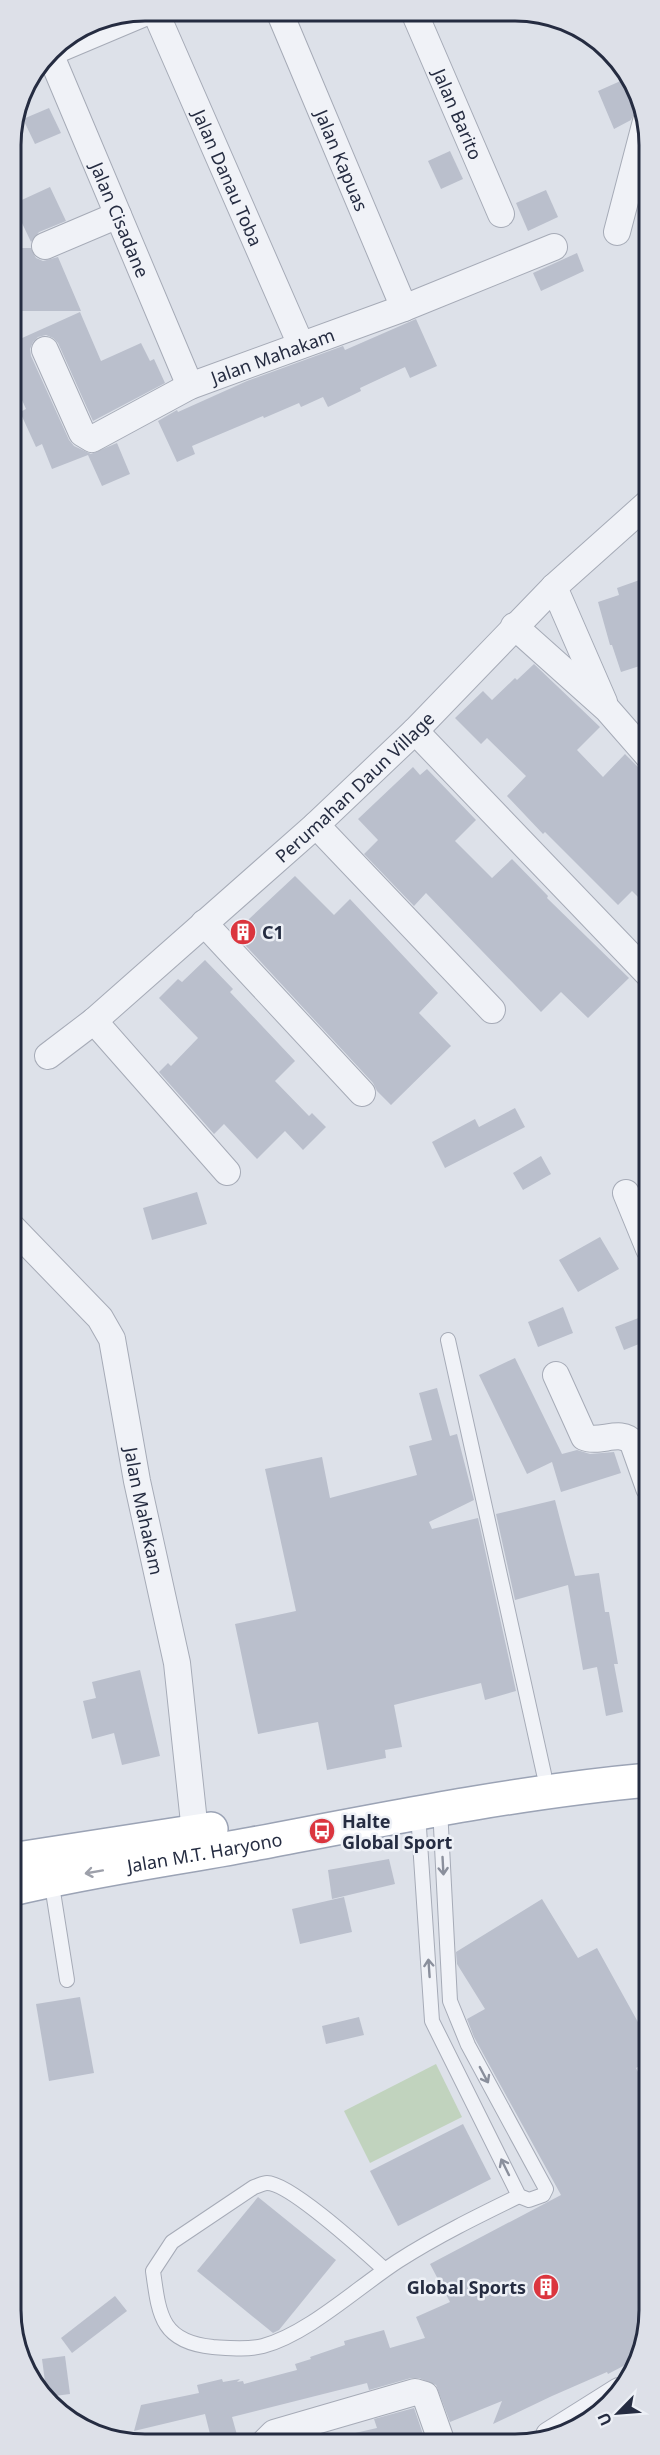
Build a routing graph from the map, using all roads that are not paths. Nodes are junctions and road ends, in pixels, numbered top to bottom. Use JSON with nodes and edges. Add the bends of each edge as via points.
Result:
{"nodes":[{"id":1,"x":159,"y":21,"type":"edge"},
{"id":2,"x":283,"y":21,"type":"edge"},
{"id":3,"x":418,"y":21,"type":"edge"},
{"id":4,"x":115,"y":24,"type":"edge"},
{"id":5,"x":82,"y":38,"type":"edge"},
{"id":6,"x":52,"y":63,"type":"edge"},
{"id":7,"x":639,"y":145,"type":"edge"},
{"id":8,"x":501,"y":214,"type":"dead end"},
{"id":9,"x":118,"y":215,"type":"junction"},
{"id":10,"x":617,"y":232,"type":"dead end"},
{"id":11,"x":45,"y":246,"type":"dead end"},
{"id":12,"x":554,"y":247,"type":"dead end"},
{"id":13,"x":404,"y":308,"type":"junction"},
{"id":14,"x":301,"y":345,"type":"junction"},
{"id":15,"x":45,"y":350,"type":"dead end"},
{"id":16,"x":190,"y":386,"type":"junction"},
{"id":17,"x":639,"y":511,"type":"edge"},
{"id":18,"x":554,"y":587,"type":"junction"},
{"id":19,"x":514,"y":626,"type":"junction"},
{"id":20,"x":606,"y":709,"type":"junction"},
{"id":21,"x":415,"y":731,"type":"junction"},
{"id":22,"x":639,"y":747,"type":"edge"},
{"id":23,"x":316,"y":825,"type":"junction"},
{"id":24,"x":204,"y":923,"type":"junction"},
{"id":25,"x":639,"y":965,"type":"edge"},
{"id":26,"x":492,"y":1010,"type":"dead end"},
{"id":27,"x":94,"y":1021,"type":"junction"},
{"id":28,"x":48,"y":1056,"type":"dead end"},
{"id":29,"x":362,"y":1093,"type":"dead end"},
{"id":30,"x":227,"y":1172,"type":"dead end"},
{"id":31,"x":626,"y":1193,"type":"dead end"},
{"id":32,"x":639,"y":1225,"type":"edge"},
{"id":33,"x":21,"y":1236,"type":"edge"},
{"id":34,"x":448,"y":1340,"type":"dead end"},
{"id":35,"x":556,"y":1375,"type":"dead end"},
{"id":36,"x":639,"y":1460,"type":"edge"},
{"id":37,"x":639,"y":1765,"type":"edge"},
{"id":38,"x":544,"y":1774,"type":"junction"},
{"id":39,"x":639,"y":1781,"type":"edge"},
{"id":40,"x":429,"y":1810,"type":"junction"},
{"id":41,"x":195,"y":1833,"type":"junction"},
{"id":42,"x":164,"y":1849,"type":"junction"},
{"id":43,"x":21,"y":1859,"type":"edge"},
{"id":44,"x":51,"y":1880,"type":"junction"},
{"id":45,"x":21,"y":1887,"type":"edge"},
{"id":46,"x":67,"y":1980,"type":"dead end"},
{"id":47,"x":450,"y":1989,"type":"junction"},
{"id":48,"x":431,"y":1991,"type":"junction"},
{"id":49,"x":466,"y":2038,"type":"junction"},
{"id":50,"x":447,"y":2049,"type":"junction"},
{"id":51,"x":519,"y":2196,"type":"junction"},
{"id":52,"x":384,"y":2270,"type":"junction"},
{"id":53,"x":273,"y":2434,"type":"edge"},
{"id":54,"x":439,"y":2434,"type":"edge"}],
"edges":[{"from":1,"to":14,"type":"street","name":"Jalan Danau Toba"},
{"from":2,"to":13,"type":"street","name":"Jalan Kapuas"},
{"from":3,"to":8,"type":"street","name":"Jalan Barito"},
{"from":4,"to":5,"type":"street"},
{"from":6,"to":9,"type":"street","name":"Jalan Cisadane"},
{"from":7,"to":10,"type":"street"},
{"from":9,"to":11,"type":"street"},
{"from":9,"to":16,"type":"street","name":"Jalan Cisadane"},
{"from":12,"to":13,"type":"street","name":"Jalan Mahakam"},
{"from":13,"to":14,"type":"street","name":"Jalan Mahakam"},
{"from":14,"to":16,"type":"street","name":"Jalan Mahakam"},
{"from":15,"to":16,"type":"street","name":"Jalan Mahakam","via":[[82,433],[92,440]]},
{"from":17,"to":18,"type":"street","name":"Perumahan Daun Village"},
{"from":18,"to":19,"type":"street","name":"Perumahan Daun Village"},
{"from":18,"to":20,"type":"street"},
{"from":19,"to":20,"type":"street"},
{"from":19,"to":21,"type":"street","name":"Perumahan Daun Village"},
{"from":20,"to":22,"type":"street"},
{"from":21,"to":23,"type":"street","name":"Perumahan Daun Village"},
{"from":21,"to":25,"type":"street"},
{"from":23,"to":24,"type":"street","name":"Perumahan Daun Village"},
{"from":23,"to":26,"type":"street"},
{"from":24,"to":27,"type":"street","name":"Perumahan Daun Village"},
{"from":24,"to":29,"type":"street"},
{"from":27,"to":28,"type":"street","name":"Perumahan Daun Village"},
{"from":27,"to":30,"type":"street"},
{"from":31,"to":32,"type":"street"},
{"from":33,"to":41,"type":"street","name":"Jalan Mahakam","via":[[100,1318],[112,1339],[137,1481],[177,1663]]},
{"from":34,"to":38,"type":"lane"},
{"from":35,"to":36,"type":"street","via":[[584,1437],[629,1438]]},
{"from":37,"to":38,"type":"main road","name":"Jalan M.T. Haryono"},
{"from":38,"to":41,"type":"main road","name":"Jalan M.T. Haryono","via":[[336,1805]]},
{"from":39,"to":40,"type":"main road","name":"Jalan M.T. Haryono"},
{"from":40,"to":42,"type":"main road","name":"Jalan M.T. Haryono"},
{"from":40,"to":47,"type":"lane","one_way":true},
{"from":48,"to":40,"type":"lane","one_way":true},
{"from":41,"to":42,"type":"main road","name":"Jalan M.T. Haryono"},
{"from":42,"to":43,"type":"main road","name":"Jalan M.T. Haryono"},
{"from":42,"to":44,"type":"main road","name":"Jalan M.T. Haryono","one_way":true},
{"from":44,"to":45,"type":"main road","name":"Jalan M.T. Haryono"},
{"from":44,"to":46,"type":"lane"},
{"from":47,"to":48,"type":"lane"},
{"from":47,"to":49,"type":"lane","via":[[450,2001]]},
{"from":48,"to":50,"type":"lane","via":[[432,2021]]},
{"from":49,"to":50,"type":"lane"},
{"from":49,"to":51,"type":"lane","one_way":true,"via":[[546,2189],[543,2195],[529,2200]]},
{"from":51,"to":50,"type":"lane","one_way":true},
{"from":51,"to":52,"type":"lane","via":[[430,2240]]},
{"from":52,"to":52,"type":"lane","via":[[326,2219],[268,2183],[254,2187],[172,2242],[153,2271],[158,2306],[170,2332],[183,2342],[236,2349],[263,2346],[307,2326]]},
{"from":53,"to":54,"type":"street","via":[[415,2392],[425,2395]]}]}
